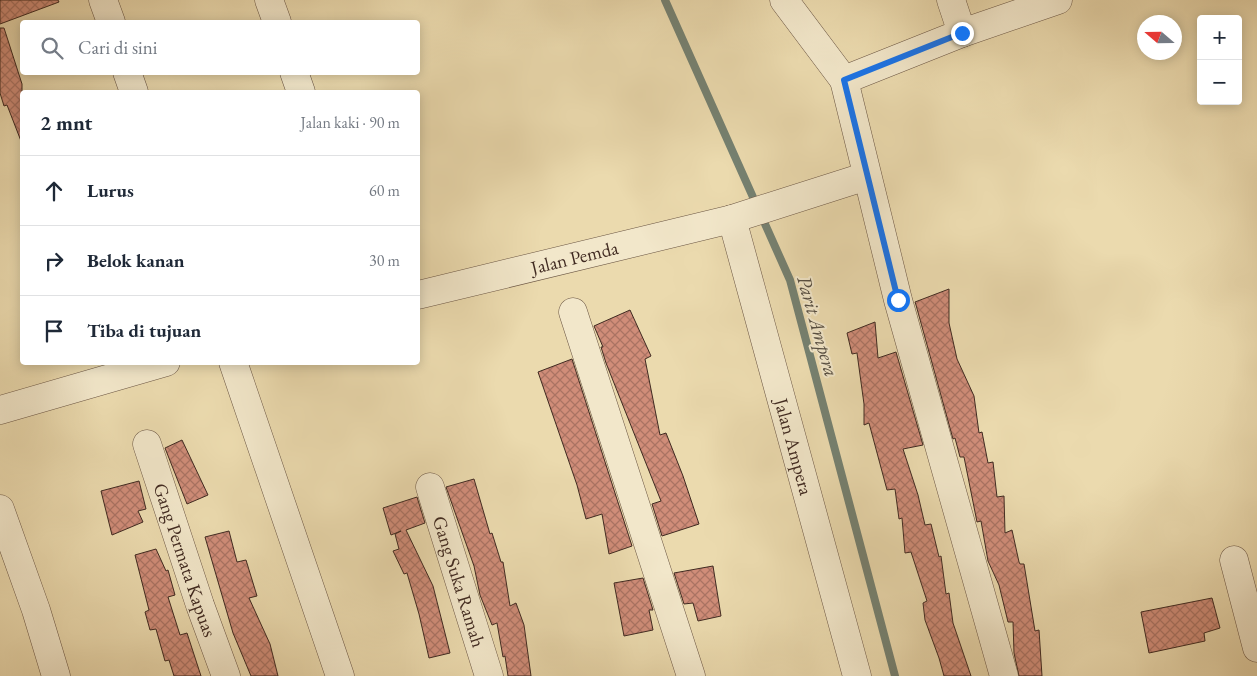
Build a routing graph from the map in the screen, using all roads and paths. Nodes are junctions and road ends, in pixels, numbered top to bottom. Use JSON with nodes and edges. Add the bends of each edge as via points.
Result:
{"nodes":[{"id":1,"x":103,"y":0,"type":"edge"},
{"id":2,"x":269,"y":0,"type":"edge"},
{"id":3,"x":784,"y":0,"type":"edge"},
{"id":4,"x":951,"y":0,"type":"edge"},
{"id":5,"x":1058,"y":0,"type":"edge"},
{"id":6,"x":109,"y":20,"type":"edge"},
{"id":7,"x":276,"y":20,"type":"edge"},
{"id":8,"x":962,"y":33,"type":"junction"},
{"id":9,"x":128,"y":75,"type":"edge"},
{"id":10,"x":295,"y":75,"type":"edge"},
{"id":11,"x":844,"y":80,"type":"junction"},
{"id":12,"x":133,"y":90,"type":"edge"},
{"id":13,"x":301,"y":90,"type":"edge"},
{"id":14,"x":867,"y":176,"type":"junction"},
{"id":15,"x":739,"y":226,"type":"junction"},
{"id":16,"x":420,"y":295,"type":"edge"},
{"id":17,"x":573,"y":312,"type":"dead end"},
{"id":18,"x":156,"y":365,"type":"edge"},
{"id":19,"x":234,"y":365,"type":"edge"},
{"id":20,"x":0,"y":410,"type":"edge"},
{"id":21,"x":147,"y":444,"type":"dead end"},
{"id":22,"x":430,"y":487,"type":"dead end"},
{"id":23,"x":0,"y":509,"type":"edge"},
{"id":24,"x":1234,"y":560,"type":"dead end"},
{"id":25,"x":1257,"y":648,"type":"edge"},
{"id":26,"x":56,"y":676,"type":"edge"},
{"id":27,"x":226,"y":676,"type":"edge"},
{"id":28,"x":340,"y":676,"type":"edge"},
{"id":29,"x":489,"y":676,"type":"edge"},
{"id":30,"x":691,"y":676,"type":"edge"},
{"id":31,"x":857,"y":676,"type":"edge"},
{"id":32,"x":1004,"y":676,"type":"edge"}],
"edges":[{"from":1,"to":6,"type":"street"},
{"from":2,"to":7,"type":"street"},
{"from":3,"to":11,"type":"street"},
{"from":4,"to":8,"type":"street"},
{"from":5,"to":8,"type":"street"},
{"from":8,"to":11,"type":"street"},
{"from":9,"to":12,"type":"street"},
{"from":10,"to":13,"type":"street"},
{"from":11,"to":14,"type":"street"},
{"from":14,"to":15,"type":"street","name":"Jalan Pemda","via":[[782,202]]},
{"from":14,"to":32,"type":"street","via":[[898,300]]},
{"from":15,"to":16,"type":"street","name":"Jalan Pemda"},
{"from":15,"to":31,"type":"street","name":"Jalan Ampera"},
{"from":17,"to":30,"type":"street"},
{"from":18,"to":20,"type":"street"},
{"from":19,"to":28,"type":"street"},
{"from":21,"to":27,"type":"street","name":"Gang Permata Kapuas"},
{"from":22,"to":29,"type":"street","name":"Gang Suka Ramah"},
{"from":23,"to":26,"type":"street"},
{"from":24,"to":25,"type":"street"}]}
